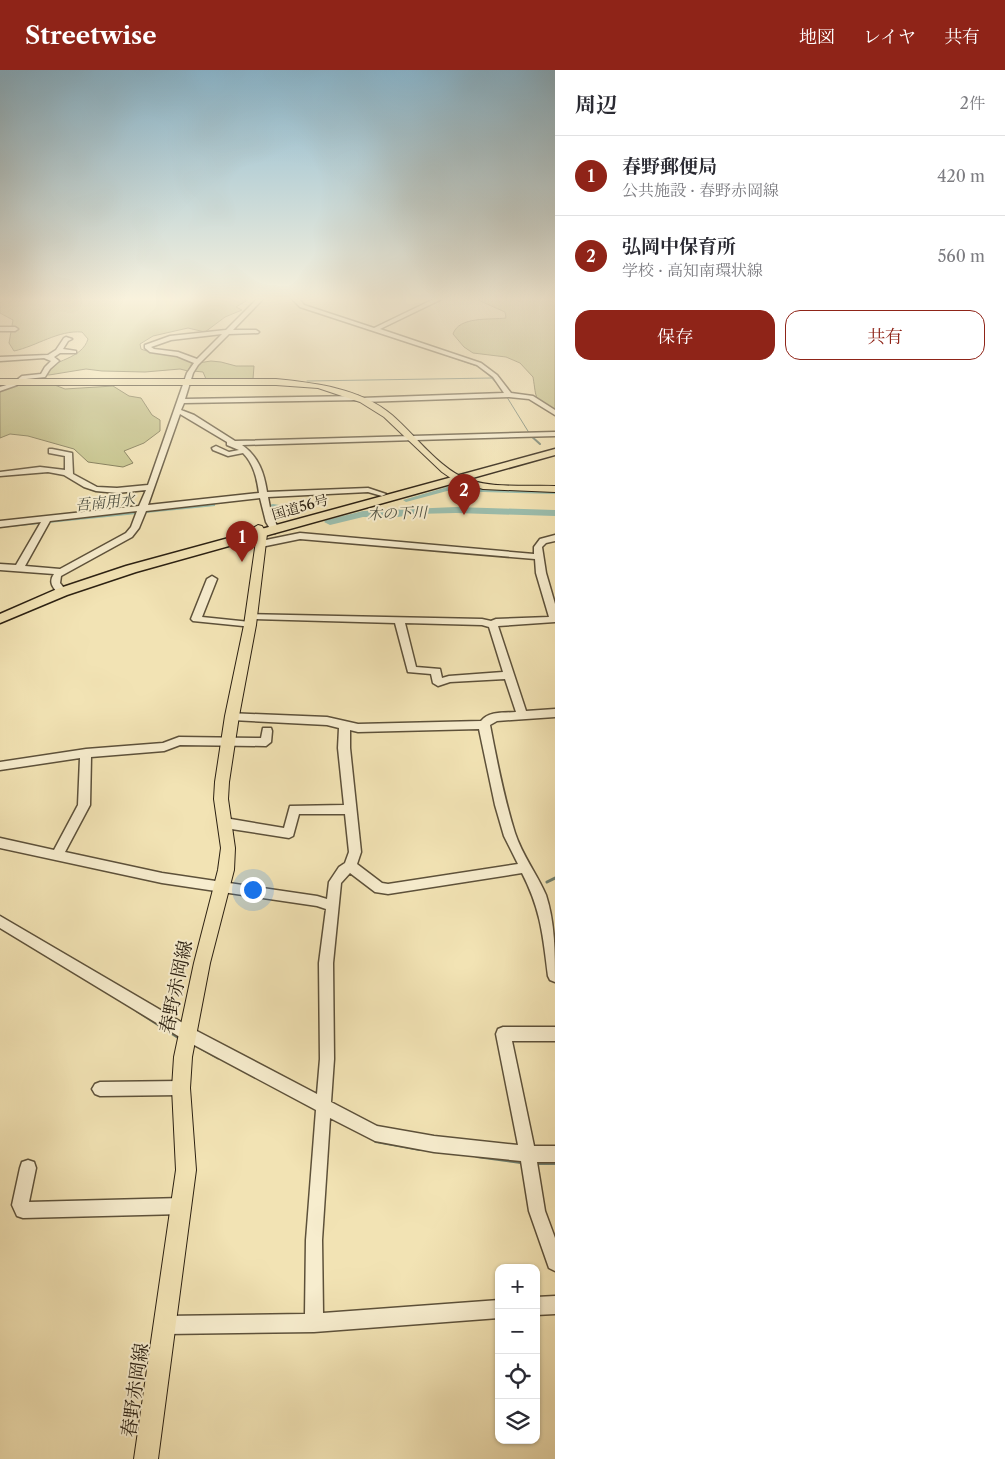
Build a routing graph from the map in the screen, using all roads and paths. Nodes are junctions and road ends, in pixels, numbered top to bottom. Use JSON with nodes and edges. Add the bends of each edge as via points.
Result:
{"nodes":[{"id":1,"x":52,"y":364,"type":"edge"},
{"id":2,"x":197,"y":364,"type":"edge"},
{"id":3,"x":478,"y":364,"type":"edge"},
{"id":4,"x":19,"y":381,"type":"junction"},
{"id":5,"x":0,"y":382,"type":"edge"},
{"id":6,"x":186,"y":382,"type":"junction"},
{"id":7,"x":0,"y":389,"type":"edge"},
{"id":8,"x":506,"y":395,"type":"junction"},
{"id":9,"x":361,"y":399,"type":"junction"},
{"id":10,"x":180,"y":401,"type":"junction"},
{"id":11,"x":177,"y":411,"type":"junction"},
{"id":12,"x":555,"y":413,"type":"edge"},
{"id":13,"x":555,"y":434,"type":"edge"},
{"id":14,"x":410,"y":437,"type":"junction"},
{"id":15,"x":230,"y":443,"type":"junction"},
{"id":16,"x":555,"y":447,"type":"edge"},
{"id":17,"x":216,"y":448,"type":"dead end"},
{"id":18,"x":52,"y":451,"type":"dead end"},
{"id":19,"x":244,"y":451,"type":"junction"},
{"id":20,"x":555,"y":452,"type":"edge"},
{"id":21,"x":0,"y":474,"type":"edge"},
{"id":22,"x":70,"y":476,"type":"junction"},
{"id":23,"x":455,"y":477,"type":"junction"},
{"id":24,"x":150,"y":487,"type":"junction"},
{"id":25,"x":555,"y":489,"type":"edge"},
{"id":26,"x":382,"y":494,"type":"junction"},
{"id":27,"x":265,"y":495,"type":"junction"},
{"id":28,"x":175,"y":510,"type":"dead end"},
{"id":29,"x":140,"y":513,"type":"junction"},
{"id":30,"x":46,"y":522,"type":"junction"},
{"id":31,"x":0,"y":524,"type":"edge"},
{"id":32,"x":0,"y":528,"type":"edge"},
{"id":33,"x":265,"y":532,"type":"junction"},
{"id":34,"x":555,"y":538,"type":"edge"},
{"id":35,"x":538,"y":557,"type":"junction"},
{"id":36,"x":0,"y":567,"type":"edge"},
{"id":37,"x":19,"y":568,"type":"junction"},
{"id":38,"x":62,"y":572,"type":"junction"},
{"id":39,"x":212,"y":579,"type":"dead end"},
{"id":40,"x":60,"y":590,"type":"junction"},
{"id":41,"x":0,"y":612,"type":"edge"},
{"id":42,"x":0,"y":619,"type":"edge"},
{"id":43,"x":399,"y":620,"type":"junction"},
{"id":44,"x":251,"y":621,"type":"junction"},
{"id":45,"x":494,"y":625,"type":"junction"},
{"id":46,"x":508,"y":674,"type":"junction"},
{"id":47,"x":555,"y":713,"type":"edge"},
{"id":48,"x":522,"y":714,"type":"junction"},
{"id":49,"x":232,"y":716,"type":"junction"},
{"id":50,"x":345,"y":725,"type":"junction"},
{"id":51,"x":484,"y":725,"type":"junction"},
{"id":52,"x":267,"y":731,"type":"dead end"},
{"id":53,"x":227,"y":743,"type":"junction"},
{"id":54,"x":86,"y":753,"type":"junction"},
{"id":55,"x":0,"y":766,"type":"edge"},
{"id":56,"x":350,"y":810,"type":"junction"},
{"id":57,"x":224,"y":823,"type":"junction"},
{"id":58,"x":0,"y":843,"type":"edge"},
{"id":59,"x":57,"y":855,"type":"junction"},
{"id":60,"x":350,"y":866,"type":"junction"},
{"id":61,"x":525,"y":868,"type":"junction"},
{"id":62,"x":222,"y":887,"type":"junction"},
{"id":63,"x":332,"y":906,"type":"junction"},
{"id":64,"x":0,"y":921,"type":"edge"},
{"id":65,"x":551,"y":921,"type":"edge"},
{"id":66,"x":555,"y":976,"type":"edge"},
{"id":67,"x":188,"y":1034,"type":"junction"},
{"id":68,"x":555,"y":1034,"type":"edge"},
{"id":69,"x":181,"y":1088,"type":"junction"},
{"id":70,"x":100,"y":1089,"type":"dead end"},
{"id":71,"x":325,"y":1107,"type":"junction"},
{"id":72,"x":528,"y":1154,"type":"junction"},
{"id":73,"x":555,"y":1154,"type":"edge"},
{"id":74,"x":28,"y":1168,"type":"dead end"},
{"id":75,"x":182,"y":1206,"type":"junction"},
{"id":76,"x":555,"y":1262,"type":"edge"},
{"id":77,"x":555,"y":1305,"type":"edge"},
{"id":78,"x":540,"y":1306,"type":"edge"},
{"id":79,"x":495,"y":1309,"type":"edge"},
{"id":80,"x":314,"y":1324,"type":"junction"},
{"id":81,"x":165,"y":1325,"type":"junction"},
{"id":82,"x":146,"y":1459,"type":"edge"}],
"edges":[{"from":1,"to":4,"type":"street","via":[[43,376],[24,377]]},
{"from":2,"to":6,"type":"street"},
{"from":3,"to":8,"type":"street","via":[[495,376]]},
{"from":4,"to":5,"type":"main road"},
{"from":4,"to":6,"type":"main road"},
{"from":4,"to":7,"type":"street"},
{"from":6,"to":9,"type":"main road","via":[[300,384],[336,390]]},
{"from":6,"to":10,"type":"street"},
{"from":8,"to":9,"type":"street"},
{"from":8,"to":12,"type":"street","via":[[531,397]]},
{"from":9,"to":10,"type":"street","via":[[216,398]]},
{"from":9,"to":14,"type":"main road","via":[[387,415]]},
{"from":10,"to":11,"type":"street"},
{"from":11,"to":15,"type":"street"},
{"from":11,"to":24,"type":"street"},
{"from":13,"to":14,"type":"street"},
{"from":14,"to":15,"type":"street"},
{"from":14,"to":23,"type":"main road"},
{"from":15,"to":19,"type":"street"},
{"from":16,"to":23,"type":"highway","name":"国道56号"},
{"from":17,"to":19,"type":"street","via":[[228,454]]},
{"from":18,"to":22,"type":"street","via":[[69,455]]},
{"from":19,"to":27,"type":"street","via":[[252,458]]},
{"from":20,"to":23,"type":"highway","name":"国道56号"},
{"from":21,"to":22,"type":"street","via":[[47,470]]},
{"from":22,"to":24,"type":"street","via":[[85,485],[104,490]]},
{"from":23,"to":25,"type":"main road","via":[[483,486]]},
{"from":23,"to":26,"type":"highway","name":"国道56号"},
{"from":23,"to":33,"type":"highway","name":"国道56号"},
{"from":24,"to":29,"type":"street"},
{"from":26,"to":27,"type":"street","via":[[368,490]]},
{"from":26,"to":33,"type":"highway","name":"国道56号"},
{"from":27,"to":29,"type":"street"},
{"from":27,"to":33,"type":"street","via":[[269,520]]},
{"from":28,"to":29,"type":"street"},
{"from":29,"to":30,"type":"street"},
{"from":29,"to":38,"type":"street","via":[[135,528],[128,535]]},
{"from":30,"to":31,"type":"street"},
{"from":30,"to":32,"type":"street"},
{"from":30,"to":37,"type":"street"},
{"from":33,"to":35,"type":"street"},
{"from":33,"to":40,"type":"highway","name":"国道56号"},
{"from":33,"to":44,"type":"main road","name":"春野赤岡線"},
{"from":34,"to":35,"type":"street","via":[[538,547]]},
{"from":35,"to":45,"type":"street","via":[[554,616],[552,620],[496,622]]},
{"from":36,"to":37,"type":"street"},
{"from":37,"to":38,"type":"street"},
{"from":38,"to":40,"type":"street","via":[[55,578]]},
{"from":39,"to":44,"type":"street","via":[[196,619]]},
{"from":40,"to":41,"type":"highway","name":"国道56号"},
{"from":40,"to":42,"type":"highway","name":"国道56号"},
{"from":43,"to":44,"type":"street"},
{"from":43,"to":45,"type":"street"},
{"from":43,"to":46,"type":"street","via":[[412,670],[436,671],[438,683],[464,677]]},
{"from":44,"to":49,"type":"main road","name":"春野赤岡線"},
{"from":45,"to":46,"type":"street"},
{"from":46,"to":48,"type":"street"},
{"from":47,"to":48,"type":"street"},
{"from":48,"to":51,"type":"street","via":[[495,717]]},
{"from":49,"to":50,"type":"street","via":[[307,719]]},
{"from":49,"to":53,"type":"main road","name":"春野赤岡線"},
{"from":50,"to":51,"type":"street","via":[[358,728]]},
{"from":50,"to":56,"type":"street"},
{"from":51,"to":61,"type":"street","via":[[501,805],[510,836]]},
{"from":52,"to":53,"type":"street","via":[[266,742]]},
{"from":53,"to":54,"type":"street","via":[[180,741],[164,747]]},
{"from":53,"to":57,"type":"main road","name":"春野赤岡線","via":[[222,782]]},
{"from":54,"to":55,"type":"street"},
{"from":54,"to":59,"type":"street","via":[[84,805]]},
{"from":56,"to":57,"type":"street","via":[[294,808],[289,833]]},
{"from":56,"to":60,"type":"street","via":[[354,852]]},
{"from":57,"to":62,"type":"main road","name":"春野赤岡線","via":[[228,848]]},
{"from":58,"to":59,"type":"street"},
{"from":59,"to":62,"type":"street","via":[[162,878]]},
{"from":60,"to":61,"type":"street","via":[[379,888],[388,889]]},
{"from":60,"to":63,"type":"street","via":[[335,882]]},
{"from":61,"to":65,"type":"street"},
{"from":62,"to":63,"type":"street"},
{"from":62,"to":67,"type":"main road","name":"春野赤岡線"},
{"from":63,"to":71,"type":"street","via":[[326,963]]},
{"from":64,"to":67,"type":"street"},
{"from":65,"to":66,"type":"street"},
{"from":67,"to":69,"type":"main road","name":"春野赤岡線"},
{"from":67,"to":71,"type":"street"},
{"from":68,"to":72,"type":"street","via":[[503,1034]]},
{"from":69,"to":70,"type":"street"},
{"from":69,"to":75,"type":"main road","name":"春野赤岡線","via":[[186,1170]]},
{"from":71,"to":72,"type":"street","via":[[375,1132],[393,1137]]},
{"from":71,"to":80,"type":"street","via":[[314,1240]]},
{"from":72,"to":73,"type":"street"},
{"from":72,"to":76,"type":"street","via":[[537,1211]]},
{"from":74,"to":75,"type":"street","via":[[20,1205],[23,1210]]},
{"from":75,"to":81,"type":"main road","name":"春野赤岡線"},
{"from":77,"to":78,"type":"street"},
{"from":79,"to":80,"type":"street"},
{"from":80,"to":81,"type":"street"},
{"from":81,"to":82,"type":"main road","name":"春野赤岡線"}]}
